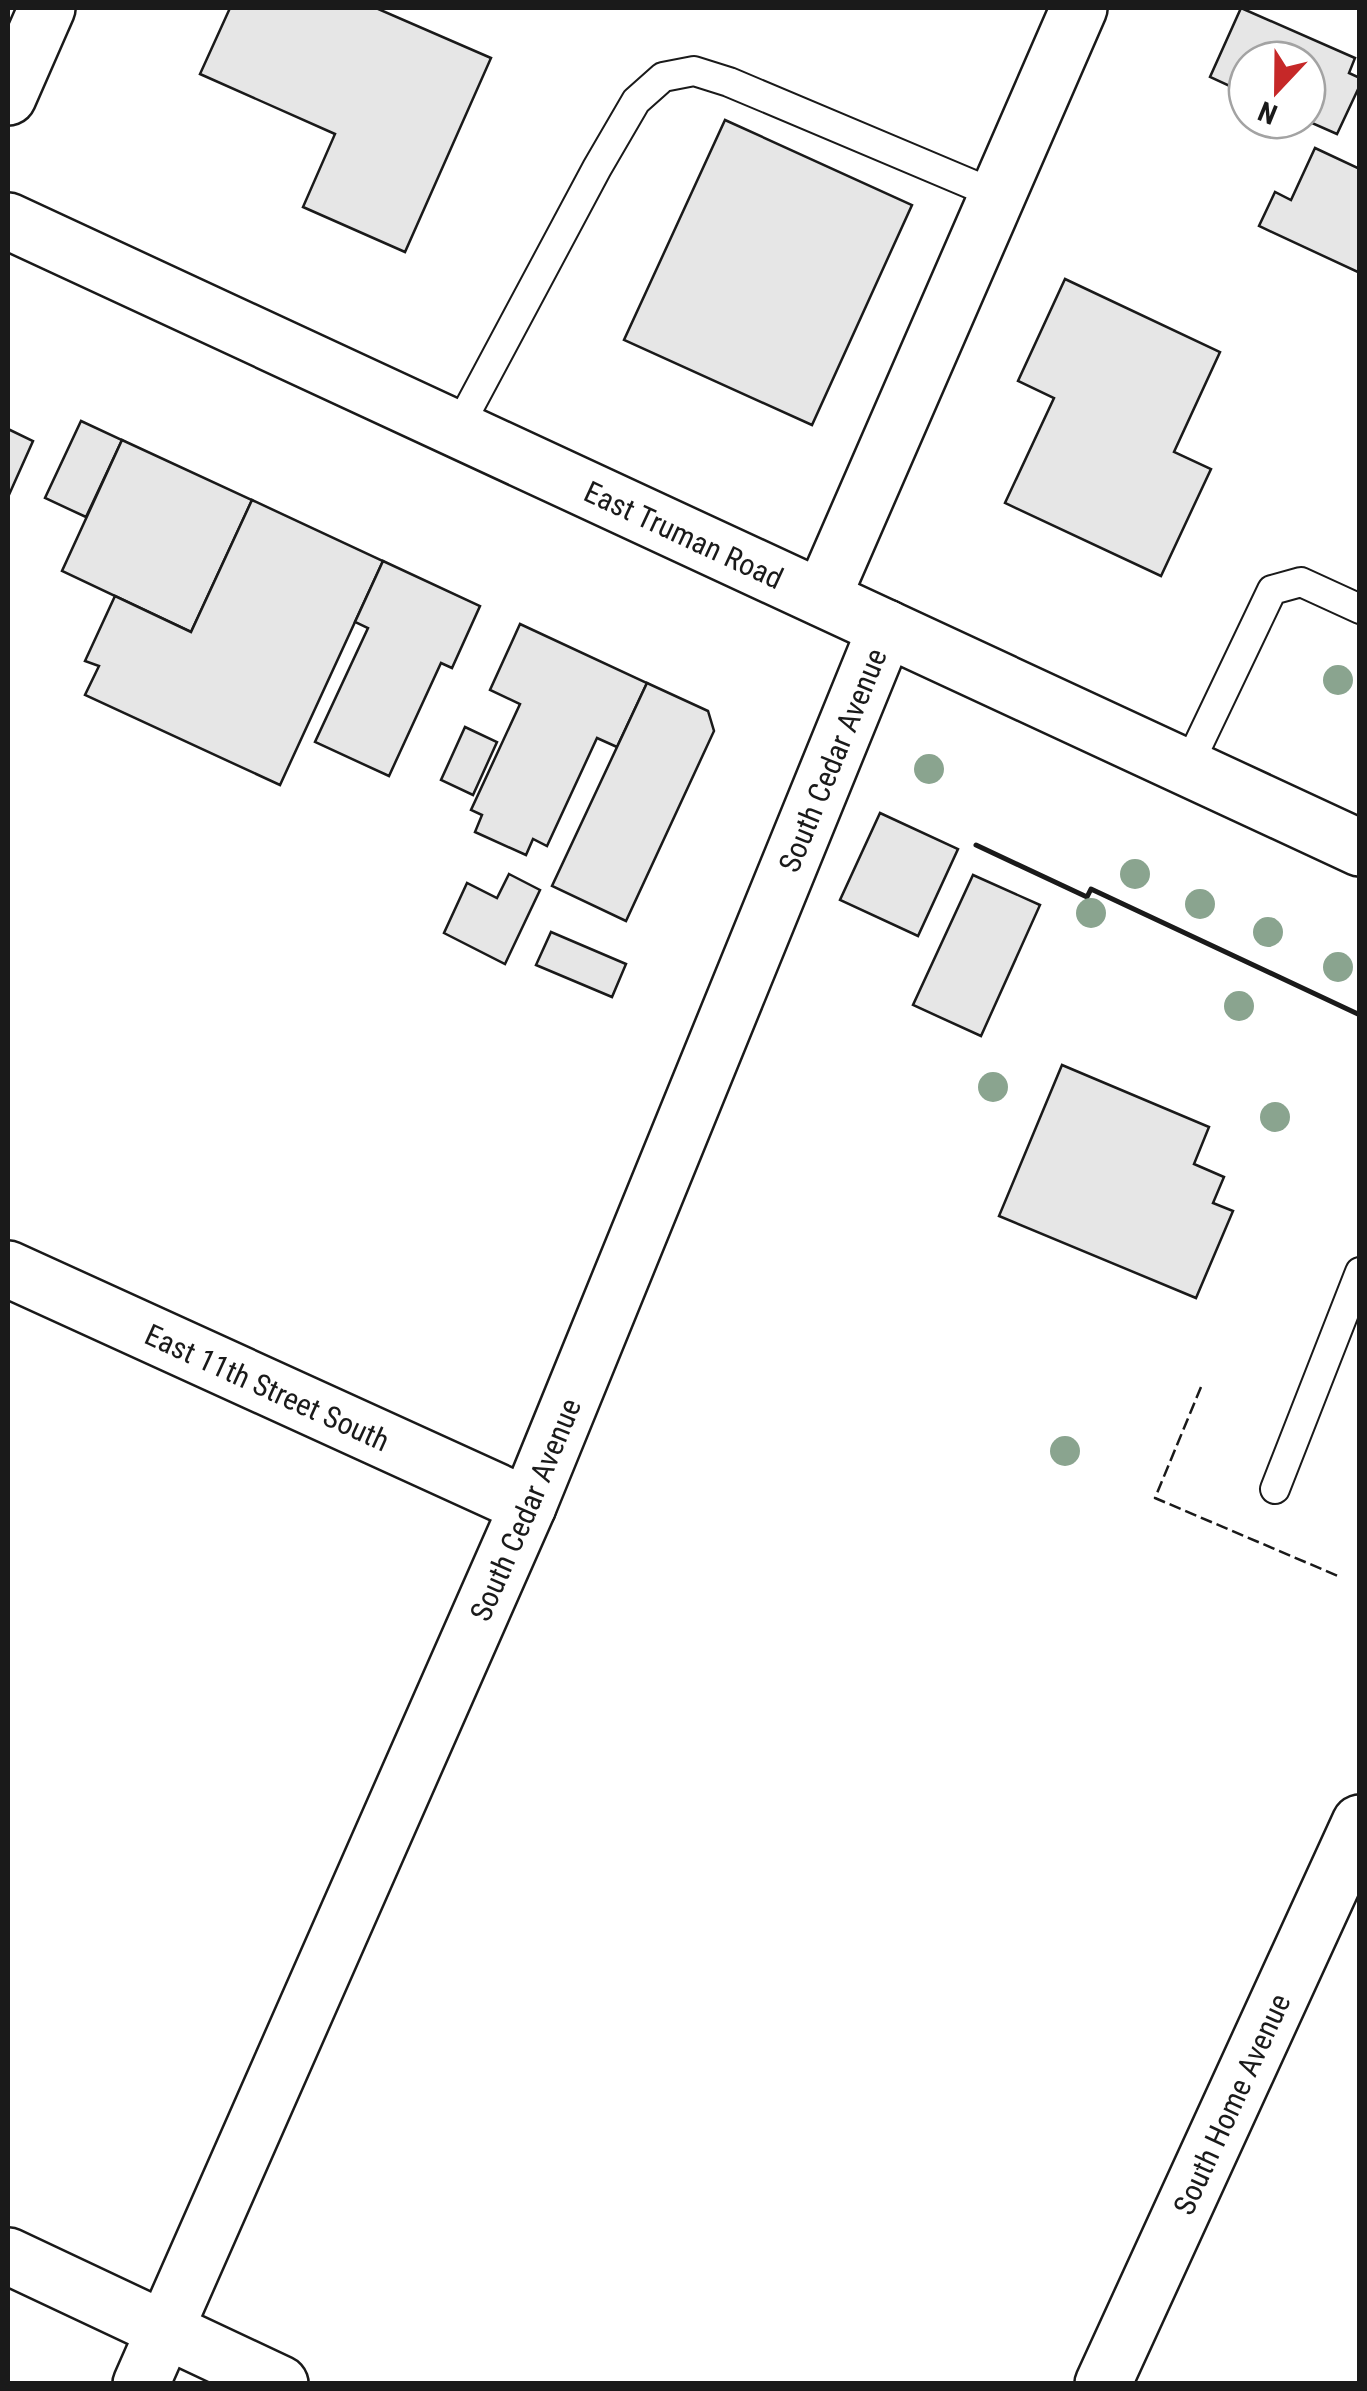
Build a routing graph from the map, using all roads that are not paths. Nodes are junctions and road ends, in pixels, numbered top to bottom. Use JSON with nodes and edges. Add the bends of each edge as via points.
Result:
{"nodes":[{"id":1,"x":47,"y":8,"type":"edge"},
{"id":2,"x":1078,"y":8,"type":"edge"},
{"id":3,"x":8,"y":96,"type":"edge"},
{"id":4,"x":997,"y":196,"type":"junction"},
{"id":5,"x":8,"y":221,"type":"edge"},
{"id":6,"x":457,"y":430,"type":"junction"},
{"id":7,"x":822,"y":598,"type":"junction"},
{"id":8,"x":1360,"y":608,"type":"edge"},
{"id":9,"x":886,"y":628,"type":"junction"},
{"id":10,"x":1187,"y":768,"type":"junction"},
{"id":11,"x":1360,"y":848,"type":"edge"},
{"id":12,"x":8,"y":1268,"type":"edge"},
{"id":13,"x":1360,"y":1272,"type":"edge"},
{"id":14,"x":1349,"y":1328,"type":"edge"},
{"id":15,"x":1275,"y":1489,"type":"dead end"},
{"id":16,"x":528,"y":1506,"type":"junction"},
{"id":17,"x":1360,"y":1823,"type":"edge"},
{"id":18,"x":8,"y":2256,"type":"edge"},
{"id":19,"x":166,"y":2328,"type":"junction"},
{"id":20,"x":140,"y":2384,"type":"edge"},
{"id":21,"x":280,"y":2384,"type":"edge"},
{"id":22,"x":1102,"y":2384,"type":"edge"}],
"edges":[{"from":1,"to":3,"type":"street"},
{"from":2,"to":4,"type":"street"},
{"from":4,"to":6,"type":"lane","via":[[729,82],[694,71],[662,77],[636,101],[597,168]]},
{"from":4,"to":7,"type":"street"},
{"from":5,"to":6,"type":"street","name":"East Truman Road"},
{"from":6,"to":7,"type":"street","name":"East Truman Road"},
{"from":7,"to":9,"type":"street","name":"East Truman Road"},
{"from":8,"to":10,"type":"lane","via":[[1300,582],[1272,590]]},
{"from":9,"to":10,"type":"street","name":"East Truman Road"},
{"from":9,"to":16,"type":"street","name":"South Cedar Avenue"},
{"from":10,"to":11,"type":"street","name":"East Truman Road"},
{"from":12,"to":16,"type":"street","name":"East 11th Street South"},
{"from":13,"to":14,"type":"lane"},
{"from":14,"to":15,"type":"lane"},
{"from":16,"to":19,"type":"street","name":"South Cedar Avenue"},
{"from":17,"to":22,"type":"street","name":"South Home Avenue"},
{"from":18,"to":19,"type":"street"},
{"from":19,"to":20,"type":"street","name":"South Cedar Avenue"},
{"from":19,"to":21,"type":"street"}]}
